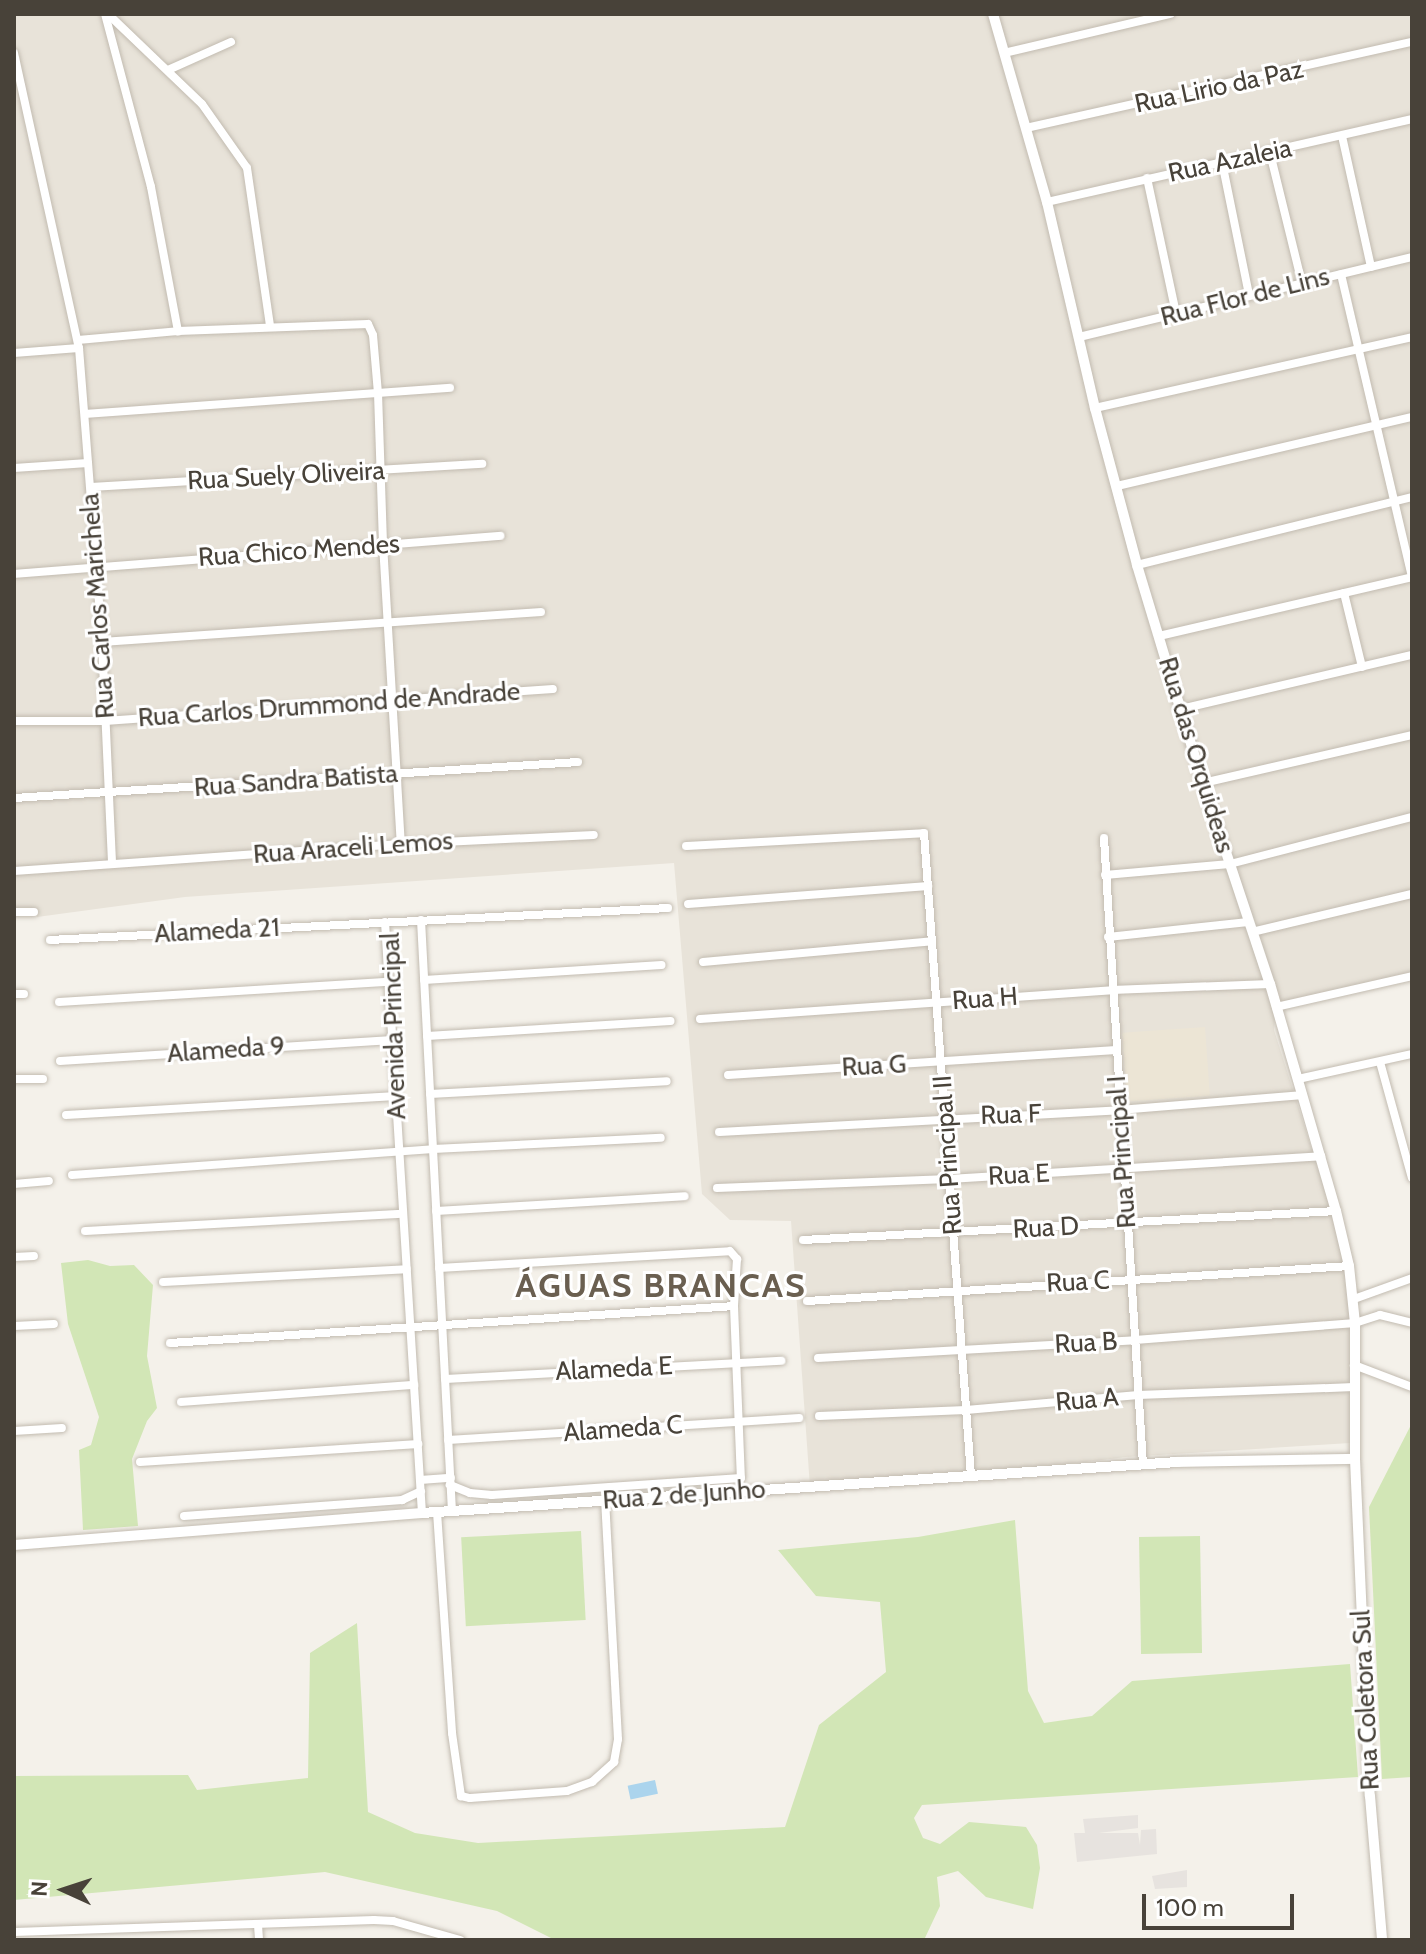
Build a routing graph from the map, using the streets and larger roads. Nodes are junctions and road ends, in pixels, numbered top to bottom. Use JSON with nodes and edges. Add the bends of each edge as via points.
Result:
{"nodes":[{"id":1,"x":106,"y":14,"type":"edge"},
{"id":2,"x":993,"y":14,"type":"edge"},
{"id":3,"x":1170,"y":14,"type":"edge"},
{"id":4,"x":231,"y":42,"type":"dead end"},
{"id":5,"x":1412,"y":42,"type":"edge"},
{"id":6,"x":14,"y":53,"type":"edge"},
{"id":7,"x":1004,"y":53,"type":"junction"},
{"id":8,"x":168,"y":70,"type":"junction"},
{"id":9,"x":1412,"y":119,"type":"edge"},
{"id":10,"x":1026,"y":128,"type":"junction"},
{"id":11,"x":1342,"y":136,"type":"junction"},
{"id":12,"x":1270,"y":153,"type":"junction"},
{"id":13,"x":1222,"y":162,"type":"junction"},
{"id":14,"x":1147,"y":178,"type":"junction"},
{"id":15,"x":1047,"y":202,"type":"junction"},
{"id":16,"x":1412,"y":257,"type":"edge"},
{"id":17,"x":1371,"y":267,"type":"junction"},
{"id":18,"x":1341,"y":274,"type":"junction"},
{"id":19,"x":1302,"y":283,"type":"junction"},
{"id":20,"x":1249,"y":295,"type":"junction"},
{"id":21,"x":1176,"y":313,"type":"junction"},
{"id":22,"x":270,"y":326,"type":"junction"},
{"id":23,"x":178,"y":331,"type":"junction"},
{"id":24,"x":1079,"y":337,"type":"junction"},
{"id":25,"x":1412,"y":337,"type":"edge"},
{"id":26,"x":78,"y":344,"type":"junction"},
{"id":27,"x":1359,"y":349,"type":"junction"},
{"id":28,"x":14,"y":353,"type":"edge"},
{"id":29,"x":450,"y":388,"type":"dead end"},
{"id":30,"x":378,"y":393,"type":"junction"},
{"id":31,"x":1095,"y":408,"type":"junction"},
{"id":32,"x":85,"y":414,"type":"junction"},
{"id":33,"x":1412,"y":417,"type":"edge"},
{"id":34,"x":1377,"y":425,"type":"junction"},
{"id":35,"x":88,"y":463,"type":"junction"},
{"id":36,"x":482,"y":464,"type":"dead end"},
{"id":37,"x":14,"y":468,"type":"edge"},
{"id":38,"x":380,"y":470,"type":"junction"},
{"id":39,"x":1117,"y":486,"type":"junction"},
{"id":40,"x":91,"y":487,"type":"junction"},
{"id":41,"x":1412,"y":497,"type":"edge"},
{"id":42,"x":1394,"y":501,"type":"junction"},
{"id":43,"x":501,"y":536,"type":"dead end"},
{"id":44,"x":383,"y":544,"type":"junction"},
{"id":45,"x":1137,"y":565,"type":"junction"},
{"id":46,"x":97,"y":567,"type":"junction"},
{"id":47,"x":14,"y":574,"type":"edge"},
{"id":48,"x":1412,"y":577,"type":"edge"},
{"id":49,"x":1344,"y":593,"type":"junction"},
{"id":50,"x":541,"y":612,"type":"dead end"},
{"id":51,"x":388,"y":621,"type":"junction"},
{"id":52,"x":1159,"y":636,"type":"junction"},
{"id":53,"x":102,"y":642,"type":"junction"},
{"id":54,"x":1412,"y":655,"type":"edge"},
{"id":55,"x":1362,"y":667,"type":"junction"},
{"id":56,"x":553,"y":689,"type":"dead end"},
{"id":57,"x":393,"y":699,"type":"junction"},
{"id":58,"x":1181,"y":709,"type":"junction"},
{"id":59,"x":14,"y":721,"type":"edge"},
{"id":60,"x":105,"y":721,"type":"junction"},
{"id":61,"x":1412,"y":735,"type":"edge"},
{"id":62,"x":578,"y":762,"type":"dead end"},
{"id":63,"x":397,"y":774,"type":"junction"},
{"id":64,"x":1203,"y":783,"type":"junction"},
{"id":65,"x":109,"y":794,"type":"junction"},
{"id":66,"x":14,"y":798,"type":"edge"},
{"id":67,"x":1412,"y":817,"type":"edge"},
{"id":68,"x":594,"y":835,"type":"dead end"},
{"id":69,"x":1104,"y":838,"type":"dead end"},
{"id":70,"x":401,"y":844,"type":"junction"},
{"id":71,"x":686,"y":846,"type":"dead end"},
{"id":72,"x":112,"y":864,"type":"junction"},
{"id":73,"x":1230,"y":864,"type":"junction"},
{"id":74,"x":14,"y":871,"type":"edge"},
{"id":75,"x":1105,"y":875,"type":"junction"},
{"id":76,"x":928,"y":886,"type":"junction"},
{"id":77,"x":1412,"y":894,"type":"edge"},
{"id":78,"x":688,"y":904,"type":"dead end"},
{"id":79,"x":668,"y":908,"type":"dead end"},
{"id":80,"x":14,"y":912,"type":"edge"},
{"id":81,"x":34,"y":912,"type":"dead end"},
{"id":82,"x":421,"y":920,"type":"junction"},
{"id":83,"x":385,"y":922,"type":"junction"},
{"id":84,"x":1250,"y":927,"type":"junction"},
{"id":85,"x":1108,"y":937,"type":"junction"},
{"id":86,"x":50,"y":940,"type":"dead end"},
{"id":87,"x":932,"y":941,"type":"junction"},
{"id":88,"x":703,"y":962,"type":"dead end"},
{"id":89,"x":662,"y":965,"type":"dead end"},
{"id":90,"x":1412,"y":976,"type":"edge"},
{"id":91,"x":424,"y":980,"type":"junction"},
{"id":92,"x":388,"y":982,"type":"junction"},
{"id":93,"x":1270,"y":984,"type":"junction"},
{"id":94,"x":1112,"y":990,"type":"junction"},
{"id":95,"x":59,"y":1002,"type":"dead end"},
{"id":96,"x":936,"y":1002,"type":"junction"},
{"id":97,"x":1276,"y":1007,"type":"junction"},
{"id":98,"x":700,"y":1019,"type":"dead end"},
{"id":99,"x":671,"y":1021,"type":"dead end"},
{"id":100,"x":427,"y":1036,"type":"junction"},
{"id":101,"x":392,"y":1040,"type":"junction"},
{"id":102,"x":1116,"y":1050,"type":"junction"},
{"id":103,"x":1412,"y":1054,"type":"edge"},
{"id":104,"x":60,"y":1061,"type":"dead end"},
{"id":105,"x":941,"y":1062,"type":"junction"},
{"id":106,"x":1380,"y":1062,"type":"junction"},
{"id":107,"x":728,"y":1075,"type":"dead end"},
{"id":108,"x":14,"y":1079,"type":"edge"},
{"id":109,"x":43,"y":1079,"type":"dead end"},
{"id":110,"x":1298,"y":1079,"type":"junction"},
{"id":111,"x":667,"y":1081,"type":"dead end"},
{"id":112,"x":430,"y":1094,"type":"junction"},
{"id":113,"x":1302,"y":1095,"type":"junction"},
{"id":114,"x":396,"y":1096,"type":"junction"},
{"id":115,"x":1120,"y":1110,"type":"junction"},
{"id":116,"x":66,"y":1115,"type":"dead end"},
{"id":117,"x":945,"y":1118,"type":"junction"},
{"id":118,"x":719,"y":1132,"type":"dead end"},
{"id":119,"x":661,"y":1138,"type":"dead end"},
{"id":120,"x":433,"y":1149,"type":"junction"},
{"id":121,"x":399,"y":1151,"type":"junction"},
{"id":122,"x":1321,"y":1156,"type":"junction"},
{"id":123,"x":1124,"y":1169,"type":"junction"},
{"id":124,"x":72,"y":1175,"type":"dead end"},
{"id":125,"x":1412,"y":1178,"type":"edge"},
{"id":126,"x":949,"y":1179,"type":"junction"},
{"id":127,"x":49,"y":1181,"type":"dead end"},
{"id":128,"x":14,"y":1184,"type":"edge"},
{"id":129,"x":717,"y":1188,"type":"dead end"},
{"id":130,"x":685,"y":1196,"type":"dead end"},
{"id":131,"x":436,"y":1211,"type":"junction"},
{"id":132,"x":1336,"y":1211,"type":"junction"},
{"id":133,"x":403,"y":1214,"type":"junction"},
{"id":134,"x":1127,"y":1225,"type":"junction"},
{"id":135,"x":85,"y":1231,"type":"dead end"},
{"id":136,"x":953,"y":1232,"type":"junction"},
{"id":137,"x":803,"y":1240,"type":"dead end"},
{"id":138,"x":34,"y":1256,"type":"dead end"},
{"id":139,"x":14,"y":1257,"type":"edge"},
{"id":140,"x":1349,"y":1266,"type":"junction"},
{"id":141,"x":439,"y":1268,"type":"junction"},
{"id":142,"x":407,"y":1269,"type":"junction"},
{"id":143,"x":1412,"y":1278,"type":"edge"},
{"id":144,"x":1131,"y":1279,"type":"junction"},
{"id":145,"x":163,"y":1282,"type":"dead end"},
{"id":146,"x":958,"y":1290,"type":"junction"},
{"id":147,"x":1354,"y":1299,"type":"junction"},
{"id":148,"x":807,"y":1301,"type":"dead end"},
{"id":149,"x":734,"y":1306,"type":"junction"},
{"id":150,"x":1355,"y":1323,"type":"junction"},
{"id":151,"x":1412,"y":1323,"type":"edge"},
{"id":152,"x":54,"y":1324,"type":"dead end"},
{"id":153,"x":14,"y":1326,"type":"edge"},
{"id":154,"x":442,"y":1327,"type":"junction"},
{"id":155,"x":410,"y":1330,"type":"junction"},
{"id":156,"x":1135,"y":1340,"type":"junction"},
{"id":157,"x":170,"y":1343,"type":"dead end"},
{"id":158,"x":962,"y":1349,"type":"junction"},
{"id":159,"x":818,"y":1358,"type":"dead end"},
{"id":160,"x":782,"y":1361,"type":"dead end"},
{"id":161,"x":736,"y":1362,"type":"junction"},
{"id":162,"x":1354,"y":1365,"type":"junction"},
{"id":163,"x":445,"y":1379,"type":"junction"},
{"id":164,"x":414,"y":1385,"type":"junction"},
{"id":165,"x":1354,"y":1387,"type":"junction"},
{"id":166,"x":1412,"y":1387,"type":"edge"},
{"id":167,"x":1138,"y":1395,"type":"junction"},
{"id":168,"x":181,"y":1402,"type":"dead end"},
{"id":169,"x":966,"y":1410,"type":"junction"},
{"id":170,"x":819,"y":1416,"type":"dead end"},
{"id":171,"x":799,"y":1418,"type":"dead end"},
{"id":172,"x":739,"y":1421,"type":"junction"},
{"id":173,"x":62,"y":1428,"type":"dead end"},
{"id":174,"x":14,"y":1431,"type":"edge"},
{"id":175,"x":448,"y":1440,"type":"junction"},
{"id":176,"x":418,"y":1444,"type":"junction"},
{"id":177,"x":1355,"y":1459,"type":"junction"},
{"id":178,"x":140,"y":1462,"type":"dead end"},
{"id":179,"x":1143,"y":1465,"type":"junction"},
{"id":180,"x":971,"y":1476,"type":"junction"},
{"id":181,"x":420,"y":1480,"type":"junction"},
{"id":182,"x":451,"y":1481,"type":"junction"},
{"id":183,"x":421,"y":1491,"type":"junction"},
{"id":184,"x":605,"y":1501,"type":"junction"},
{"id":185,"x":452,"y":1511,"type":"junction"},
{"id":186,"x":437,"y":1512,"type":"junction"},
{"id":187,"x":422,"y":1513,"type":"junction"},
{"id":188,"x":184,"y":1516,"type":"dead end"},
{"id":189,"x":14,"y":1545,"type":"edge"},
{"id":190,"x":258,"y":1925,"type":"junction"},
{"id":191,"x":147,"y":1929,"type":"junction"},
{"id":192,"x":14,"y":1932,"type":"edge"},
{"id":193,"x":148,"y":1940,"type":"edge"},
{"id":194,"x":259,"y":1940,"type":"edge"},
{"id":195,"x":460,"y":1940,"type":"edge"},
{"id":196,"x":1382,"y":1940,"type":"edge"}],
"edges":[{"from":1,"to":8,"type":"street"},
{"from":1,"to":23,"type":"street","via":[[151,187]]},
{"from":2,"to":7,"type":"street","name":"Rua das Orquideas"},
{"from":3,"to":7,"type":"street"},
{"from":4,"to":8,"type":"street"},
{"from":5,"to":10,"type":"street","name":"Rua Lirio da Paz"},
{"from":6,"to":26,"type":"street","name":"Rua Carlos Marichela"},
{"from":7,"to":10,"type":"street","name":"Rua das Orquideas"},
{"from":8,"to":22,"type":"street","via":[[202,104],[247,168]]},
{"from":9,"to":11,"type":"street","name":"Rua Azaleia"},
{"from":10,"to":15,"type":"street","name":"Rua das Orquideas"},
{"from":11,"to":12,"type":"street","name":"Rua Azaleia"},
{"from":11,"to":17,"type":"street"},
{"from":12,"to":13,"type":"street","name":"Rua Azaleia"},
{"from":12,"to":19,"type":"street"},
{"from":13,"to":14,"type":"street","name":"Rua Azaleia"},
{"from":13,"to":20,"type":"street"},
{"from":14,"to":15,"type":"street","name":"Rua Azaleia"},
{"from":14,"to":21,"type":"street"},
{"from":15,"to":24,"type":"street","name":"Rua das Orquideas"},
{"from":16,"to":17,"type":"street","name":"Rua Flor de Lins"},
{"from":17,"to":18,"type":"street","name":"Rua Flor de Lins"},
{"from":18,"to":19,"type":"street","name":"Rua Flor de Lins"},
{"from":18,"to":27,"type":"street"},
{"from":19,"to":20,"type":"street","name":"Rua Flor de Lins"},
{"from":20,"to":21,"type":"street","name":"Rua Flor de Lins"},
{"from":21,"to":24,"type":"street","name":"Rua Flor de Lins"},
{"from":22,"to":23,"type":"street"},
{"from":22,"to":30,"type":"street","via":[[368,324]]},
{"from":23,"to":26,"type":"street"},
{"from":24,"to":31,"type":"street","name":"Rua das Orquideas"},
{"from":25,"to":27,"type":"street"},
{"from":26,"to":28,"type":"street"},
{"from":26,"to":32,"type":"street","name":"Rua Carlos Marichela"},
{"from":27,"to":31,"type":"street"},
{"from":27,"to":34,"type":"street"},
{"from":29,"to":30,"type":"street"},
{"from":30,"to":32,"type":"street"},
{"from":30,"to":38,"type":"street"},
{"from":31,"to":39,"type":"street","name":"Rua das Orquideas"},
{"from":32,"to":35,"type":"street","name":"Rua Carlos Marichela"},
{"from":33,"to":34,"type":"street"},
{"from":34,"to":39,"type":"street"},
{"from":34,"to":42,"type":"street"},
{"from":35,"to":37,"type":"street"},
{"from":35,"to":40,"type":"street","name":"Rua Carlos Marichela"},
{"from":36,"to":38,"type":"street","name":"Rua Suely Oliveira"},
{"from":38,"to":40,"type":"street","name":"Rua Suely Oliveira"},
{"from":38,"to":44,"type":"street"},
{"from":39,"to":45,"type":"street","name":"Rua das Orquideas"},
{"from":40,"to":46,"type":"street","name":"Rua Carlos Marichela"},
{"from":41,"to":42,"type":"street"},
{"from":42,"to":45,"type":"street"},
{"from":42,"to":48,"type":"street"},
{"from":43,"to":44,"type":"street","name":"Rua Chico Mendes"},
{"from":44,"to":46,"type":"street","name":"Rua Chico Mendes"},
{"from":44,"to":51,"type":"street"},
{"from":45,"to":52,"type":"street","name":"Rua das Orquideas"},
{"from":46,"to":47,"type":"street","name":"Rua Chico Mendes"},
{"from":46,"to":53,"type":"street","name":"Rua Carlos Marichela"},
{"from":48,"to":49,"type":"street"},
{"from":49,"to":52,"type":"street"},
{"from":49,"to":55,"type":"street"},
{"from":50,"to":51,"type":"street"},
{"from":51,"to":53,"type":"street"},
{"from":51,"to":57,"type":"street"},
{"from":52,"to":58,"type":"street","name":"Rua das Orquideas"},
{"from":53,"to":60,"type":"street","name":"Rua Carlos Marichela"},
{"from":54,"to":55,"type":"street"},
{"from":55,"to":58,"type":"street"},
{"from":56,"to":57,"type":"street","name":"Rua Carlos Drummond de Andrade"},
{"from":57,"to":60,"type":"street","name":"Rua Carlos Drummond de Andrade"},
{"from":57,"to":63,"type":"street"},
{"from":58,"to":64,"type":"street","name":"Rua das Orquideas"},
{"from":59,"to":60,"type":"street","name":"Rua Carlos Drummond de Andrade"},
{"from":60,"to":65,"type":"street","name":"Rua Carlos Marichela"},
{"from":61,"to":64,"type":"street"},
{"from":62,"to":63,"type":"street","name":"Rua Sandra Batista"},
{"from":63,"to":65,"type":"street","name":"Rua Sandra Batista"},
{"from":63,"to":70,"type":"street"},
{"from":64,"to":73,"type":"street","name":"Rua das Orquideas"},
{"from":65,"to":66,"type":"street","name":"Rua Sandra Batista"},
{"from":65,"to":72,"type":"street","name":"Rua Carlos Marichela"},
{"from":67,"to":73,"type":"street"},
{"from":68,"to":70,"type":"street","name":"Rua Araceli Lemos"},
{"from":69,"to":75,"type":"street","name":"Rua Principal I"},
{"from":70,"to":72,"type":"street","name":"Rua Araceli Lemos"},
{"from":71,"to":76,"type":"street","name":"Rua Principal II","via":[[924,833]]},
{"from":72,"to":74,"type":"street","name":"Rua Araceli Lemos"},
{"from":73,"to":75,"type":"street"},
{"from":73,"to":84,"type":"street","name":"Rua das Orquideas"},
{"from":75,"to":85,"type":"street","name":"Rua Principal I"},
{"from":76,"to":78,"type":"street"},
{"from":76,"to":87,"type":"street","name":"Rua Principal II"},
{"from":77,"to":84,"type":"street"},
{"from":79,"to":82,"type":"street"},
{"from":80,"to":81,"type":"street"},
{"from":82,"to":83,"type":"street","name":"Avenida Principal"},
{"from":82,"to":91,"type":"street","name":"Avenida Principal"},
{"from":83,"to":86,"type":"street","name":"Alameda 21"},
{"from":83,"to":92,"type":"street","name":"Avenida Principal"},
{"from":84,"to":85,"type":"street"},
{"from":84,"to":93,"type":"street","name":"Rua das Orquideas"},
{"from":85,"to":94,"type":"street","name":"Rua Principal I"},
{"from":87,"to":88,"type":"street"},
{"from":87,"to":96,"type":"street","name":"Rua Principal II"},
{"from":89,"to":91,"type":"street"},
{"from":90,"to":97,"type":"street"},
{"from":91,"to":100,"type":"street","name":"Avenida Principal"},
{"from":92,"to":95,"type":"street"},
{"from":92,"to":101,"type":"street","name":"Avenida Principal"},
{"from":93,"to":94,"type":"street","name":"Rua H"},
{"from":93,"to":97,"type":"street","name":"Rua das Orquideas"},
{"from":94,"to":96,"type":"street","name":"Rua H"},
{"from":94,"to":102,"type":"street","name":"Rua Principal I"},
{"from":96,"to":98,"type":"street","name":"Rua H"},
{"from":96,"to":105,"type":"street","name":"Rua Principal II"},
{"from":97,"to":110,"type":"street","name":"Rua das Orquideas"},
{"from":99,"to":100,"type":"street"},
{"from":100,"to":112,"type":"street","name":"Avenida Principal"},
{"from":101,"to":104,"type":"street","name":"Alameda 9"},
{"from":101,"to":114,"type":"street","name":"Avenida Principal"},
{"from":102,"to":105,"type":"street","name":"Rua G"},
{"from":102,"to":115,"type":"street","name":"Rua Principal I"},
{"from":103,"to":106,"type":"street"},
{"from":105,"to":107,"type":"street","name":"Rua G"},
{"from":105,"to":117,"type":"street","name":"Rua Principal II"},
{"from":106,"to":110,"type":"street"},
{"from":106,"to":125,"type":"street"},
{"from":108,"to":109,"type":"street"},
{"from":110,"to":113,"type":"street","name":"Rua das Orquideas"},
{"from":111,"to":112,"type":"street"},
{"from":112,"to":120,"type":"street","name":"Avenida Principal"},
{"from":113,"to":115,"type":"street","name":"Rua F"},
{"from":113,"to":122,"type":"street","name":"Rua das Orquideas"},
{"from":114,"to":116,"type":"street"},
{"from":114,"to":121,"type":"street","name":"Avenida Principal"},
{"from":115,"to":117,"type":"street","name":"Rua F"},
{"from":115,"to":123,"type":"street","name":"Rua Principal I"},
{"from":117,"to":118,"type":"street","name":"Rua F"},
{"from":117,"to":126,"type":"street","name":"Rua Principal II"},
{"from":119,"to":120,"type":"street"},
{"from":120,"to":121,"type":"street"},
{"from":120,"to":131,"type":"street","name":"Avenida Principal"},
{"from":121,"to":124,"type":"street"},
{"from":121,"to":133,"type":"street","name":"Avenida Principal"},
{"from":122,"to":123,"type":"street","name":"Rua E"},
{"from":122,"to":132,"type":"street","name":"Rua das Orquideas"},
{"from":123,"to":126,"type":"street","name":"Rua E"},
{"from":123,"to":134,"type":"street","name":"Rua Principal I"},
{"from":126,"to":129,"type":"street","name":"Rua E"},
{"from":126,"to":136,"type":"street","name":"Rua Principal II"},
{"from":127,"to":128,"type":"street"},
{"from":130,"to":131,"type":"street"},
{"from":131,"to":141,"type":"street","name":"Avenida Principal"},
{"from":132,"to":134,"type":"street","name":"Rua D"},
{"from":132,"to":140,"type":"street","name":"Rua das Orquideas"},
{"from":133,"to":135,"type":"street"},
{"from":133,"to":142,"type":"street","name":"Avenida Principal"},
{"from":134,"to":136,"type":"street","name":"Rua D"},
{"from":134,"to":144,"type":"street","name":"Rua Principal I"},
{"from":136,"to":137,"type":"street","name":"Rua D"},
{"from":136,"to":146,"type":"street","name":"Rua Principal II"},
{"from":138,"to":139,"type":"street"},
{"from":140,"to":144,"type":"street","name":"Rua C"},
{"from":140,"to":147,"type":"street","name":"Rua das Orquideas"},
{"from":141,"to":149,"type":"street","via":[[730,1251],[737,1259]]},
{"from":141,"to":154,"type":"street","name":"Avenida Principal"},
{"from":142,"to":145,"type":"street"},
{"from":142,"to":155,"type":"street","name":"Avenida Principal"},
{"from":143,"to":147,"type":"street"},
{"from":144,"to":146,"type":"street","name":"Rua C"},
{"from":144,"to":156,"type":"street","name":"Rua Principal I"},
{"from":146,"to":148,"type":"street","name":"Rua C"},
{"from":146,"to":158,"type":"street","name":"Rua Principal II"},
{"from":147,"to":150,"type":"street","name":"Rua das Orquideas"},
{"from":149,"to":154,"type":"street"},
{"from":149,"to":161,"type":"street"},
{"from":150,"to":151,"type":"street","name":"Rua B","via":[[1380,1315]]},
{"from":150,"to":156,"type":"street","name":"Rua B"},
{"from":150,"to":162,"type":"street","name":"Rua das Orquideas"},
{"from":152,"to":153,"type":"street"},
{"from":154,"to":155,"type":"street"},
{"from":154,"to":163,"type":"street","name":"Avenida Principal"},
{"from":155,"to":157,"type":"street"},
{"from":155,"to":164,"type":"street","name":"Avenida Principal"},
{"from":156,"to":158,"type":"street","name":"Rua B"},
{"from":156,"to":167,"type":"street","name":"Rua Principal I"},
{"from":158,"to":159,"type":"street","name":"Rua B"},
{"from":158,"to":169,"type":"street","name":"Rua Principal II"},
{"from":160,"to":161,"type":"street","name":"Alameda E"},
{"from":161,"to":163,"type":"street","name":"Alameda E"},
{"from":161,"to":172,"type":"street"},
{"from":162,"to":165,"type":"street","name":"Rua das Orquideas"},
{"from":162,"to":166,"type":"street"},
{"from":163,"to":175,"type":"street","name":"Avenida Principal"},
{"from":164,"to":168,"type":"street"},
{"from":164,"to":176,"type":"street","name":"Avenida Principal"},
{"from":165,"to":167,"type":"street","name":"Rua A"},
{"from":165,"to":177,"type":"street","name":"Rua das Orquideas"},
{"from":167,"to":169,"type":"street","name":"Rua A"},
{"from":167,"to":179,"type":"street","name":"Rua Principal I"},
{"from":169,"to":170,"type":"street","name":"Rua A"},
{"from":169,"to":180,"type":"street","name":"Rua Principal II"},
{"from":171,"to":172,"type":"street","name":"Alameda C"},
{"from":172,"to":175,"type":"street","name":"Alameda C"},
{"from":172,"to":182,"type":"street","via":[[741,1478],[492,1495],[470,1493]]},
{"from":173,"to":174,"type":"street"},
{"from":175,"to":182,"type":"street","name":"Avenida Principal"},
{"from":176,"to":178,"type":"street"},
{"from":176,"to":181,"type":"street","name":"Avenida Principal"},
{"from":177,"to":179,"type":"street","name":"Rua 2 de Junho"},
{"from":177,"to":196,"type":"street","name":"Rua Coletora Sul"},
{"from":179,"to":180,"type":"street","name":"Rua 2 de Junho"},
{"from":180,"to":184,"type":"street","name":"Rua 2 de Junho"},
{"from":181,"to":182,"type":"street"},
{"from":181,"to":183,"type":"street","name":"Avenida Principal"},
{"from":182,"to":185,"type":"street","name":"Avenida Principal"},
{"from":183,"to":187,"type":"street","name":"Avenida Principal"},
{"from":183,"to":188,"type":"street","via":[[402,1500]]},
{"from":184,"to":185,"type":"street","name":"Rua 2 de Junho"},
{"from":184,"to":186,"type":"street","via":[[618,1739],[614,1762],[592,1782],[567,1791],[465,1798],[452,1733]]},
{"from":185,"to":186,"type":"street","name":"Rua 2 de Junho"},
{"from":186,"to":187,"type":"street","name":"Rua 2 de Junho"},
{"from":187,"to":189,"type":"street","name":"Rua 2 de Junho"},
{"from":190,"to":191,"type":"street"},
{"from":190,"to":194,"type":"street"},
{"from":190,"to":195,"type":"street","via":[[393,1921]]},
{"from":191,"to":192,"type":"street"},
{"from":191,"to":193,"type":"street"}]}
